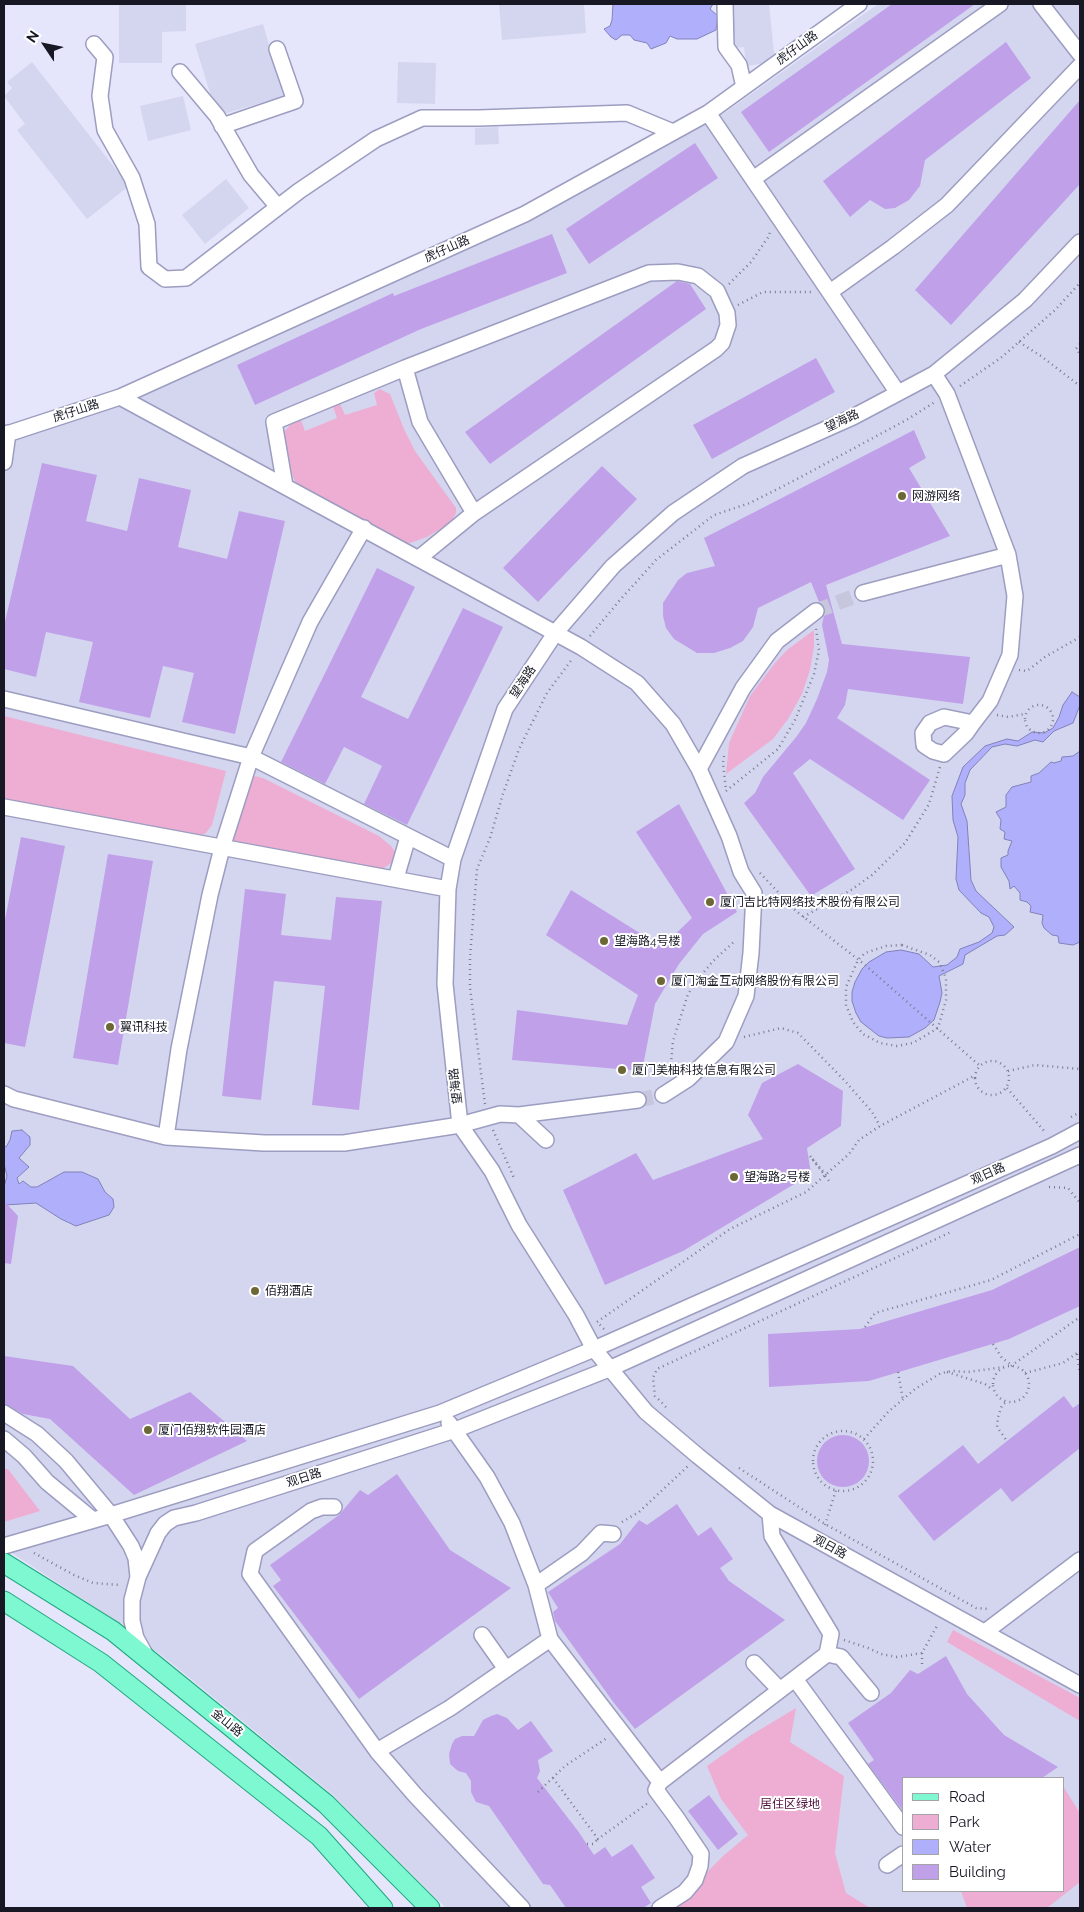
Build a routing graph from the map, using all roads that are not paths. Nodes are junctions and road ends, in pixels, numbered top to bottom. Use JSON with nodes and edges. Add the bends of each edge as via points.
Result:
{"nodes":[{"id":1,"x":725,"y":4,"type":"edge"},
{"id":2,"x":859,"y":4,"type":"edge"},
{"id":3,"x":1000,"y":4,"type":"edge"},
{"id":4,"x":1041,"y":4,"type":"edge"},
{"id":5,"x":94,"y":44,"type":"dead end"},
{"id":6,"x":276,"y":49,"type":"dead end"},
{"id":7,"x":1080,"y":54,"type":"edge"},
{"id":8,"x":1080,"y":66,"type":"edge"},
{"id":9,"x":180,"y":72,"type":"dead end"},
{"id":10,"x":744,"y":87,"type":"junction"},
{"id":11,"x":708,"y":113,"type":"junction"},
{"id":12,"x":222,"y":126,"type":"junction"},
{"id":13,"x":673,"y":132,"type":"junction"},
{"id":14,"x":753,"y":180,"type":"junction"},
{"id":15,"x":278,"y":207,"type":"junction"},
{"id":16,"x":1080,"y":242,"type":"edge"},
{"id":17,"x":830,"y":292,"type":"junction"},
{"id":18,"x":405,"y":368,"type":"junction"},
{"id":19,"x":934,"y":374,"type":"junction"},
{"id":20,"x":898,"y":393,"type":"junction"},
{"id":21,"x":120,"y":397,"type":"junction"},
{"id":22,"x":6,"y":434,"type":"edge"},
{"id":23,"x":4,"y":462,"type":"edge"},
{"id":24,"x":285,"y":486,"type":"junction"},
{"id":25,"x":474,"y":513,"type":"junction"},
{"id":26,"x":364,"y":528,"type":"junction"},
{"id":27,"x":1008,"y":555,"type":"junction"},
{"id":28,"x":419,"y":558,"type":"junction"},
{"id":29,"x":863,"y":592,"type":"tunnel mouth"},
{"id":30,"x":815,"y":618,"type":"tunnel mouth"},
{"id":31,"x":556,"y":632,"type":"junction"},
{"id":32,"x":4,"y":700,"type":"edge"},
{"id":33,"x":977,"y":718,"type":"junction"},
{"id":34,"x":251,"y":757,"type":"junction"},
{"id":35,"x":699,"y":769,"type":"junction"},
{"id":36,"x":4,"y":807,"type":"edge"},
{"id":37,"x":408,"y":838,"type":"junction"},
{"id":38,"x":222,"y":848,"type":"junction"},
{"id":39,"x":453,"y":860,"type":"junction"},
{"id":40,"x":396,"y":878,"type":"junction"},
{"id":41,"x":448,"y":888,"type":"junction"},
{"id":42,"x":4,"y":1094,"type":"edge"},
{"id":43,"x":666,"y":1094,"type":"tunnel mouth"},
{"id":44,"x":638,"y":1100,"type":"tunnel mouth"},
{"id":45,"x":520,"y":1115,"type":"junction"},
{"id":46,"x":460,"y":1125,"type":"junction"},
{"id":47,"x":1080,"y":1131,"type":"edge"},
{"id":48,"x":166,"y":1137,"type":"junction"},
{"id":49,"x":1066,"y":1138,"type":"junction"},
{"id":50,"x":546,"y":1140,"type":"dead end"},
{"id":51,"x":1080,"y":1157,"type":"edge"},
{"id":52,"x":594,"y":1350,"type":"junction"},
{"id":53,"x":609,"y":1369,"type":"junction"},
{"id":54,"x":440,"y":1412,"type":"junction"},
{"id":55,"x":4,"y":1413,"type":"edge"},
{"id":56,"x":455,"y":1430,"type":"junction"},
{"id":57,"x":4,"y":1439,"type":"edge"},
{"id":58,"x":334,"y":1507,"type":"dead end"},
{"id":59,"x":770,"y":1514,"type":"junction"},
{"id":60,"x":111,"y":1515,"type":"junction"},
{"id":61,"x":93,"y":1520,"type":"junction"},
{"id":62,"x":607,"y":1533,"type":"road end"},
{"id":63,"x":8,"y":1544,"type":"edge"},
{"id":64,"x":1080,"y":1560,"type":"edge"},
{"id":65,"x":4,"y":1563,"type":"edge"},
{"id":66,"x":136,"y":1582,"type":"junction"},
{"id":67,"x":536,"y":1585,"type":"junction"},
{"id":68,"x":4,"y":1601,"type":"edge"},
{"id":69,"x":985,"y":1632,"type":"junction"},
{"id":70,"x":482,"y":1635,"type":"dead end"},
{"id":71,"x":550,"y":1639,"type":"junction"},
{"id":72,"x":827,"y":1654,"type":"junction"},
{"id":73,"x":754,"y":1663,"type":"dead end"},
{"id":74,"x":506,"y":1669,"type":"junction"},
{"id":75,"x":171,"y":1678,"type":"junction"},
{"id":76,"x":795,"y":1679,"type":"junction"},
{"id":77,"x":1080,"y":1685,"type":"edge"},
{"id":78,"x":780,"y":1690,"type":"junction"},
{"id":79,"x":871,"y":1693,"type":"dead end"},
{"id":80,"x":377,"y":1751,"type":"junction"},
{"id":81,"x":660,"y":1789,"type":"junction"},
{"id":82,"x":902,"y":1826,"type":"edge"},
{"id":83,"x":902,"y":1855,"type":"edge"},
{"id":84,"x":887,"y":1865,"type":"dead end"},
{"id":85,"x":383,"y":1908,"type":"edge"},
{"id":86,"x":430,"y":1908,"type":"edge"},
{"id":87,"x":522,"y":1908,"type":"edge"},
{"id":88,"x":660,"y":1908,"type":"edge"}],
"edges":[{"from":1,"to":10,"type":"street","via":[[726,47],[739,65]]},
{"from":2,"to":10,"type":"street","name":"虎仔山路"},
{"from":3,"to":14,"type":"street"},
{"from":4,"to":7,"type":"street"},
{"from":5,"to":15,"type":"street","via":[[105,58],[100,96],[105,130],[132,178],[147,224],[149,267],[165,279],[186,278]]},
{"from":6,"to":12,"type":"street","via":[[295,101]]},
{"from":8,"to":17,"type":"street","via":[[947,205]]},
{"from":9,"to":12,"type":"street"},
{"from":10,"to":11,"type":"street","name":"虎仔山路"},
{"from":11,"to":13,"type":"street","name":"虎仔山路"},
{"from":11,"to":14,"type":"street"},
{"from":12,"to":15,"type":"street","via":[[252,175]]},
{"from":13,"to":15,"type":"street","via":[[627,113],[422,118],[376,138]]},
{"from":13,"to":21,"type":"street","name":"虎仔山路","via":[[526,214]]},
{"from":14,"to":17,"type":"street"},
{"from":16,"to":19,"type":"street","name":"望海路","via":[[1025,300]]},
{"from":17,"to":20,"type":"street"},
{"from":18,"to":24,"type":"street","via":[[274,422]]},
{"from":18,"to":25,"type":"street","via":[[420,422]]},
{"from":18,"to":25,"type":"street","via":[[649,273],[678,272],[698,276],[717,292],[727,313],[726,335],[716,349]]},
{"from":19,"to":20,"type":"street","name":"望海路"},
{"from":19,"to":27,"type":"street","via":[[947,394]]},
{"from":20,"to":31,"type":"street","name":"望海路","via":[[744,466],[673,513],[613,566]]},
{"from":21,"to":22,"type":"street","name":"虎仔山路"},
{"from":21,"to":24,"type":"street"},
{"from":22,"to":23,"type":"street"},
{"from":24,"to":26,"type":"street"},
{"from":25,"to":28,"type":"street"},
{"from":26,"to":28,"type":"street"},
{"from":26,"to":34,"type":"street","via":[[310,622]]},
{"from":27,"to":29,"type":"street"},
{"from":27,"to":33,"type":"street","via":[[1015,596],[1010,655],[990,701]]},
{"from":28,"to":31,"type":"street"},
{"from":30,"to":35,"type":"street","via":[[777,641],[743,688]]},
{"from":31,"to":35,"type":"street","via":[[638,683],[673,724]]},
{"from":31,"to":39,"type":"street","name":"望海路","via":[[505,709]]},
{"from":32,"to":34,"type":"street"},
{"from":33,"to":33,"type":"street","via":[[944,754],[924,745],[923,733],[930,723],[944,717]]},
{"from":34,"to":37,"type":"street"},
{"from":34,"to":38,"type":"street"},
{"from":35,"to":43,"type":"street","via":[[741,872],[754,893],[751,953],[746,996],[726,1042],[688,1079]]},
{"from":36,"to":38,"type":"street"},
{"from":37,"to":39,"type":"street"},
{"from":37,"to":40,"type":"street"},
{"from":38,"to":40,"type":"street"},
{"from":38,"to":48,"type":"street","via":[[191,986]]},
{"from":39,"to":41,"type":"street","name":"望海路"},
{"from":40,"to":41,"type":"street"},
{"from":41,"to":46,"type":"street","name":"望海路","via":[[445,984]]},
{"from":42,"to":48,"type":"street"},
{"from":44,"to":45,"type":"street"},
{"from":45,"to":46,"type":"street","via":[[500,1114]]},
{"from":45,"to":50,"type":"street"},
{"from":46,"to":48,"type":"street","via":[[344,1143],[264,1143]]},
{"from":46,"to":52,"type":"street","name":"望海路","via":[[492,1171],[519,1225],[576,1315]]},
{"from":47,"to":49,"type":"street","name":"观日路"},
{"from":49,"to":51,"type":"street"},
{"from":49,"to":52,"type":"street","name":"观日路"},
{"from":51,"to":53,"type":"street","name":"观日路"},
{"from":52,"to":53,"type":"street","name":"观日路"},
{"from":52,"to":54,"type":"street","name":"观日路"},
{"from":53,"to":56,"type":"street","name":"观日路"},
{"from":53,"to":59,"type":"street","name":"观日路","via":[[646,1412]]},
{"from":54,"to":56,"type":"street"},
{"from":54,"to":60,"type":"street","name":"观日路"},
{"from":55,"to":60,"type":"street","via":[[36,1434],[66,1461]]},
{"from":56,"to":66,"type":"street","name":"观日路","via":[[174,1518],[158,1533]]},
{"from":56,"to":67,"type":"street","via":[[487,1477],[512,1524]]},
{"from":57,"to":61,"type":"street","via":[[47,1482]]},
{"from":58,"to":80,"type":"street","via":[[311,1511],[255,1551],[250,1574]]},
{"from":59,"to":69,"type":"street","name":"观日路"},
{"from":59,"to":72,"type":"street","via":[[772,1536],[831,1634]]},
{"from":60,"to":61,"type":"street","name":"观日路"},
{"from":60,"to":66,"type":"street","via":[[136,1558]]},
{"from":61,"to":63,"type":"street","name":"观日路"},
{"from":62,"to":67,"type":"street"},
{"from":64,"to":69,"type":"street"},
{"from":65,"to":75,"type":"main road","name":"金山路","via":[[113,1631]]},
{"from":66,"to":75,"type":"street","name":"观日路","via":[[132,1621],[136,1638],[146,1656]]},
{"from":67,"to":71,"type":"street"},
{"from":68,"to":85,"type":"main road","via":[[102,1663],[319,1836]]},
{"from":69,"to":77,"type":"street","name":"观日路"},
{"from":70,"to":74,"type":"street"},
{"from":71,"to":74,"type":"street"},
{"from":71,"to":81,"type":"street"},
{"from":72,"to":76,"type":"street"},
{"from":72,"to":79,"type":"street","via":[[842,1657]]},
{"from":73,"to":78,"type":"street"},
{"from":74,"to":80,"type":"street","via":[[450,1708]]},
{"from":75,"to":86,"type":"main road","name":"金山路","via":[[326,1804]]},
{"from":76,"to":78,"type":"street"},
{"from":76,"to":82,"type":"street"},
{"from":78,"to":81,"type":"street"},
{"from":80,"to":87,"type":"street"},
{"from":81,"to":88,"type":"street","via":[[701,1854],[695,1880],[685,1892]]},
{"from":83,"to":84,"type":"street"}]}
